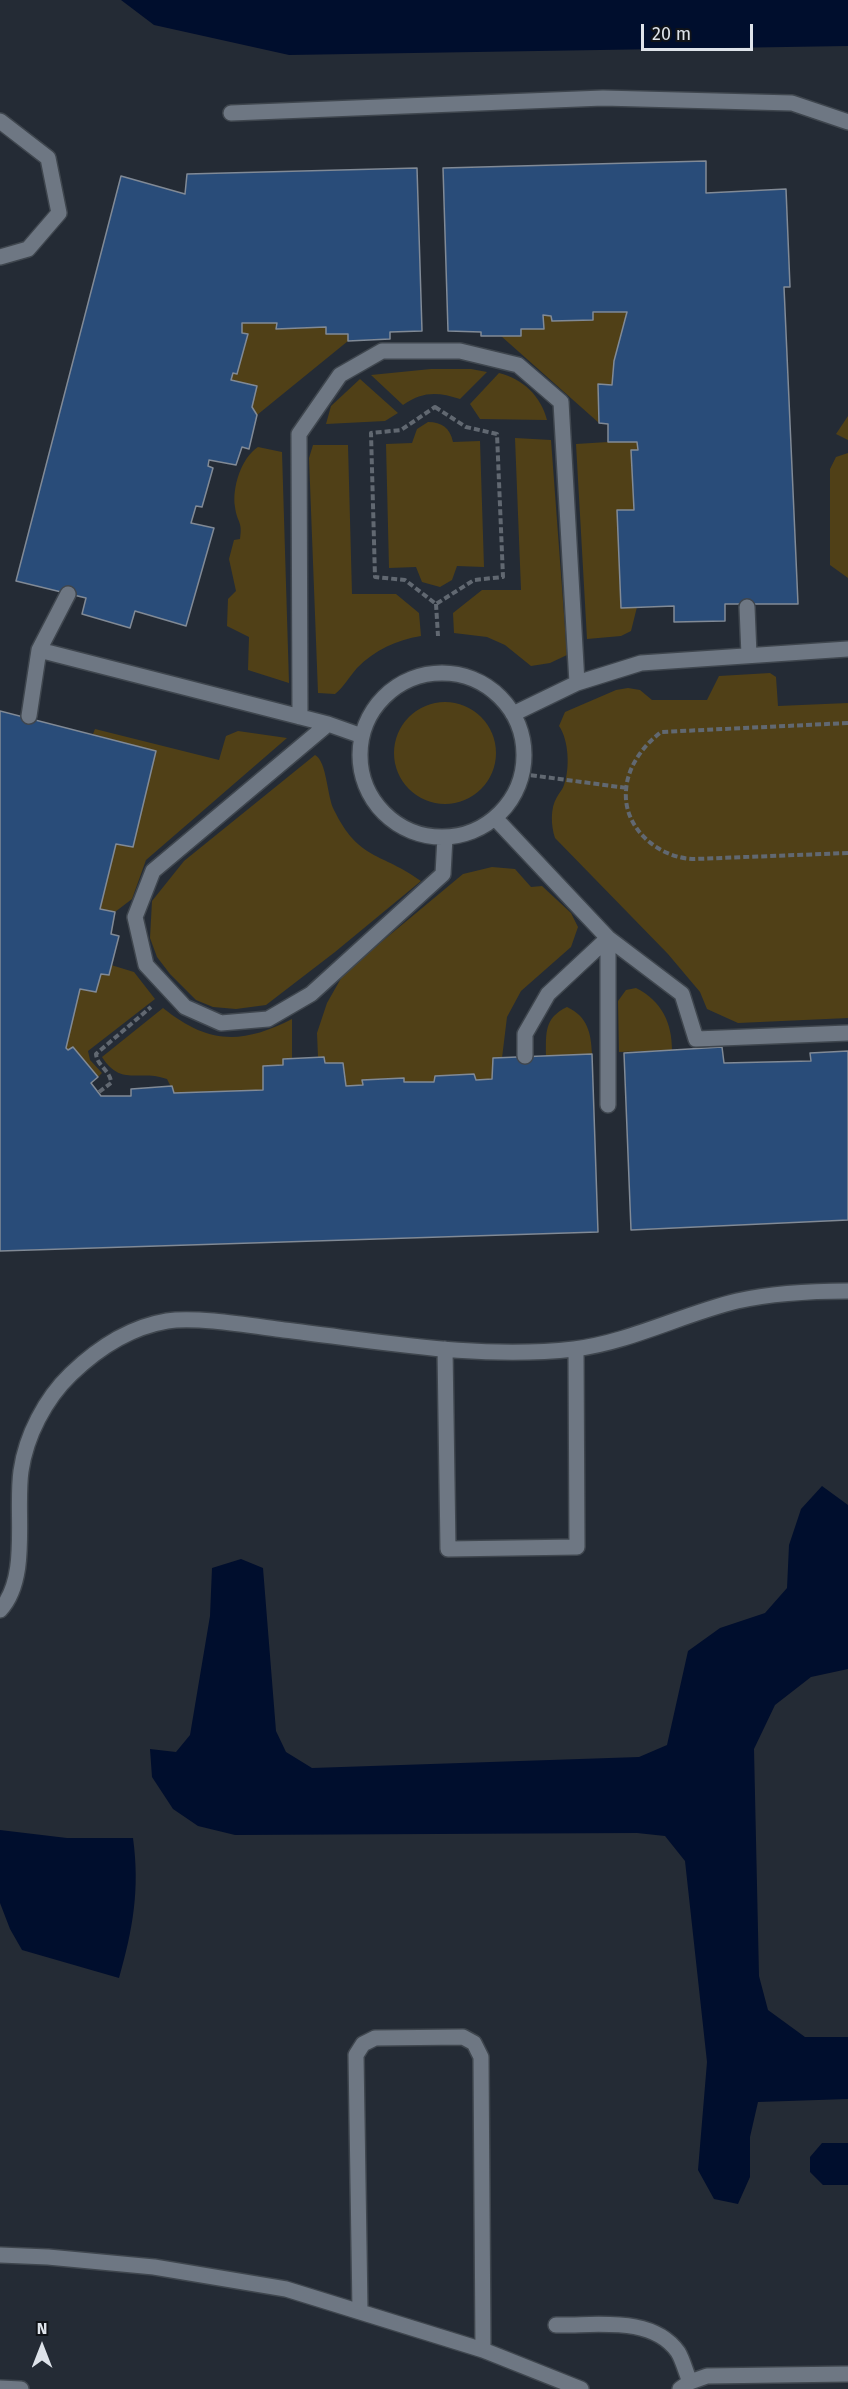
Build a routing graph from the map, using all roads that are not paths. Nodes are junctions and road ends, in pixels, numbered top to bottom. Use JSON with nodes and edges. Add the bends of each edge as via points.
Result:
{"nodes":[{"id":1,"x":231,"y":113,"type":"dead end"},
{"id":2,"x":0,"y":121,"type":"edge"},
{"id":3,"x":848,"y":123,"type":"edge"},
{"id":4,"x":0,"y":257,"type":"edge"},
{"id":5,"x":68,"y":594,"type":"dead end"},
{"id":6,"x":747,"y":607,"type":"dead end"},
{"id":7,"x":848,"y":649,"type":"edge"},
{"id":8,"x":39,"y":650,"type":"junction"},
{"id":9,"x":749,"y":655,"type":"junction"},
{"id":10,"x":577,"y":683,"type":"junction"},
{"id":11,"x":513,"y":714,"type":"junction"},
{"id":12,"x":29,"y":716,"type":"dead end"},
{"id":13,"x":300,"y":717,"type":"junction"},
{"id":14,"x":328,"y":724,"type":"junction"},
{"id":15,"x":362,"y":736,"type":"junction"},
{"id":16,"x":495,"y":818,"type":"junction"},
{"id":17,"x":445,"y":837,"type":"junction"},
{"id":18,"x":608,"y":938,"type":"junction"},
{"id":19,"x":848,"y":1034,"type":"edge"},
{"id":20,"x":525,"y":1056,"type":"dead end"},
{"id":21,"x":608,"y":1105,"type":"dead end"},
{"id":22,"x":848,"y":1291,"type":"edge"},
{"id":23,"x":446,"y":1349,"type":"junction"},
{"id":24,"x":576,"y":1349,"type":"junction"},
{"id":25,"x":0,"y":1610,"type":"edge"},
{"id":26,"x":0,"y":2255,"type":"edge"},
{"id":27,"x":360,"y":2310,"type":"junction"},
{"id":28,"x":556,"y":2325,"type":"dead end"},
{"id":29,"x":483,"y":2350,"type":"junction"},
{"id":30,"x":848,"y":2374,"type":"edge"},
{"id":31,"x":685,"y":2386,"type":"edge"},
{"id":32,"x":0,"y":2388,"type":"edge"},
{"id":33,"x":21,"y":2389,"type":"edge"},
{"id":34,"x":581,"y":2389,"type":"edge"}],
"edges":[{"from":1,"to":3,"type":"street","via":[[603,98],[792,103]]},
{"from":2,"to":4,"type":"street","via":[[48,158],[59,213],[28,249]]},
{"from":5,"to":8,"type":"street"},
{"from":6,"to":9,"type":"street"},
{"from":7,"to":9,"type":"street"},
{"from":8,"to":12,"type":"street"},
{"from":8,"to":13,"type":"street"},
{"from":9,"to":10,"type":"street","via":[[641,663]]},
{"from":10,"to":11,"type":"street"},
{"from":10,"to":13,"type":"street","via":[[561,402],[518,365],[460,351],[382,351],[340,375],[299,434]]},
{"from":11,"to":15,"type":"street","via":[[505,701],[481,683],[438,673],[396,688],[375,709]]},
{"from":11,"to":16,"type":"street","via":[[522,733],[522,774],[508,806]]},
{"from":13,"to":14,"type":"street"},
{"from":14,"to":15,"type":"street"},
{"from":14,"to":17,"type":"street","via":[[153,871],[135,917],[146,966],[185,1007],[220,1023],[268,1018],[311,994],[443,874]]},
{"from":15,"to":17,"type":"street","via":[[363,779],[385,815],[423,836]]},
{"from":16,"to":17,"type":"street","via":[[480,829]]},
{"from":16,"to":18,"type":"street"},
{"from":18,"to":19,"type":"street","via":[[682,994],[696,1039]]},
{"from":18,"to":20,"type":"street","via":[[548,994],[525,1034]]},
{"from":18,"to":21,"type":"street"},
{"from":22,"to":24,"type":"street","via":[[808,1291],[738,1301]]},
{"from":23,"to":24,"type":"street"},
{"from":23,"to":24,"type":"street","via":[[448,1549],[577,1547]]},
{"from":23,"to":25,"type":"street","via":[[221,1323],[169,1321],[124,1333],[71,1374],[45,1406],[27,1444],[21,1472],[16,1581],[9,1600]]},
{"from":26,"to":27,"type":"street","via":[[143,2265],[228,2277]]},
{"from":27,"to":29,"type":"street"},
{"from":27,"to":29,"type":"street","via":[[356,2055],[363,2044],[375,2038],[463,2037],[474,2043],[481,2057]]},
{"from":28,"to":31,"type":"street","via":[[630,2326],[660,2335],[678,2352]]},
{"from":29,"to":34,"type":"street"},
{"from":30,"to":31,"type":"street","via":[[707,2376]]},
{"from":32,"to":33,"type":"street"}]}
